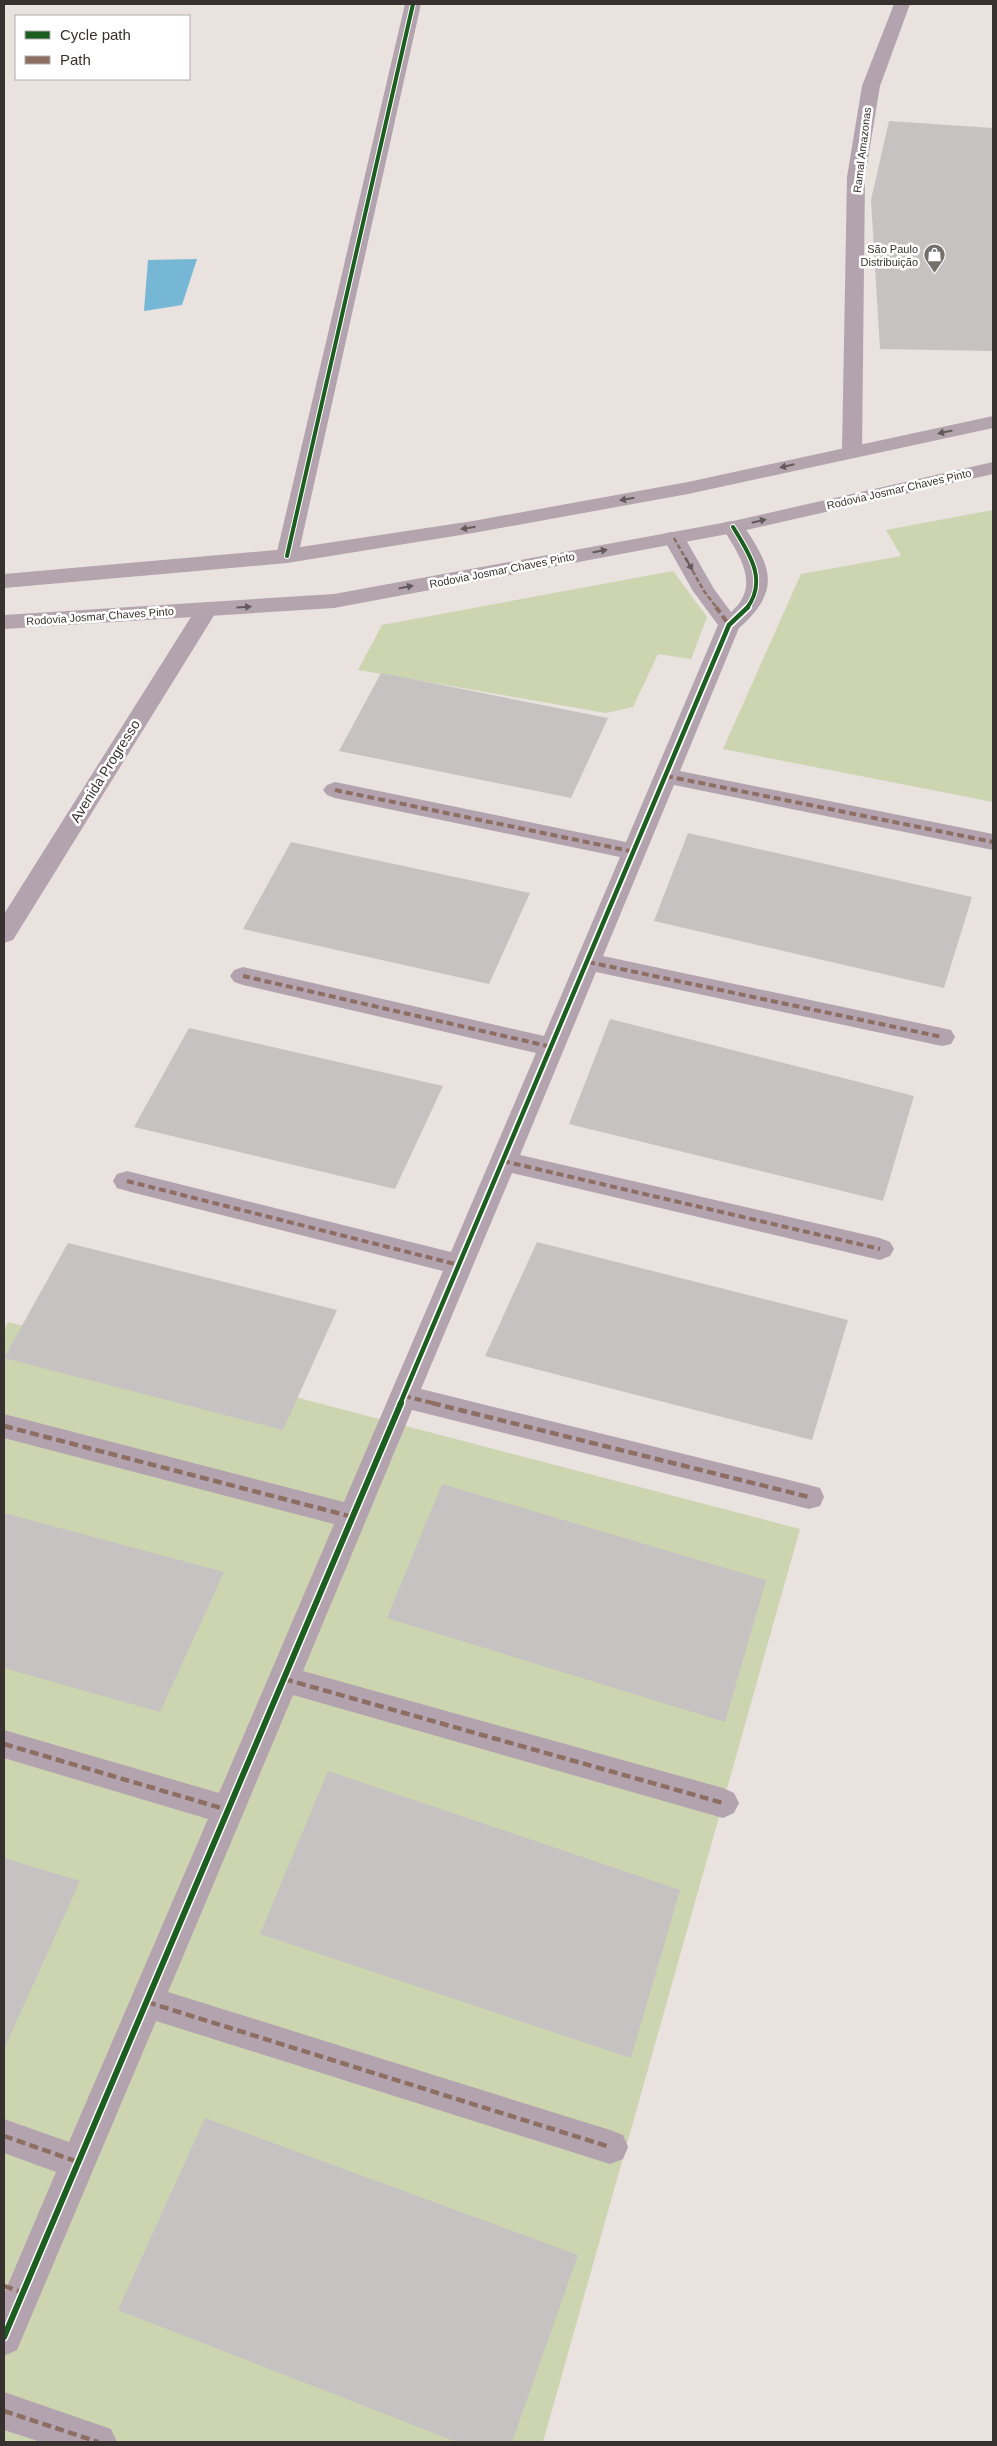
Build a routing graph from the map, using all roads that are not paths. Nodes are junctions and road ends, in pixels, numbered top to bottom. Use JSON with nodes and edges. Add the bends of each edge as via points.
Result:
{"nodes":[{"id":1,"x":413,"y":4,"type":"edge"},
{"id":2,"x":902,"y":4,"type":"edge"},
{"id":3,"x":993,"y":422,"type":"edge"},
{"id":4,"x":852,"y":451,"type":"junction"},
{"id":5,"x":993,"y":468,"type":"edge"},
{"id":6,"x":733,"y":526,"type":"junction"},
{"id":7,"x":674,"y":538,"type":"junction"},
{"id":8,"x":287,"y":556,"type":"junction"},
{"id":9,"x":4,"y":581,"type":"edge"},
{"id":10,"x":207,"y":609,"type":"junction"},
{"id":11,"x":4,"y":622,"type":"edge"},
{"id":12,"x":729,"y":625,"type":"junction"},
{"id":13,"x":666,"y":776,"type":"junction"},
{"id":14,"x":335,"y":790,"type":"dead end"},
{"id":15,"x":993,"y":842,"type":"edge"},
{"id":16,"x":634,"y":852,"type":"junction"},
{"id":17,"x":12,"y":907,"type":"edge"},
{"id":18,"x":4,"y":934,"type":"edge"},
{"id":19,"x":588,"y":962,"type":"junction"},
{"id":20,"x":243,"y":976,"type":"dead end"},
{"id":21,"x":942,"y":1037,"type":"dead end"},
{"id":22,"x":552,"y":1047,"type":"junction"},
{"id":23,"x":503,"y":1162,"type":"junction"},
{"id":24,"x":127,"y":1181,"type":"dead end"},
{"id":25,"x":880,"y":1249,"type":"dead end"},
{"id":26,"x":459,"y":1264,"type":"junction"},
{"id":27,"x":404,"y":1396,"type":"junction"},
{"id":28,"x":4,"y":1426,"type":"edge"},
{"id":29,"x":809,"y":1497,"type":"dead end"},
{"id":30,"x":353,"y":1517,"type":"junction"},
{"id":31,"x":284,"y":1679,"type":"junction"},
{"id":32,"x":4,"y":1744,"type":"edge"},
{"id":33,"x":723,"y":1803,"type":"dead end"},
{"id":34,"x":228,"y":1810,"type":"junction"},
{"id":35,"x":147,"y":2002,"type":"junction"},
{"id":36,"x":4,"y":2136,"type":"edge"},
{"id":37,"x":610,"y":2147,"type":"dead end"},
{"id":38,"x":78,"y":2162,"type":"junction"},
{"id":39,"x":14,"y":2290,"type":"edge"},
{"id":40,"x":4,"y":2338,"type":"edge"},
{"id":41,"x":4,"y":2411,"type":"edge"},
{"id":42,"x":98,"y":2442,"type":"edge"}],
"edges":[{"from":1,"to":8,"type":"street"},
{"from":2,"to":4,"type":"street","name":"Ramal Amazonas","via":[[871,86],[856,178]]},
{"from":3,"to":4,"type":"main road","one_way":true},
{"from":4,"to":8,"type":"main road","one_way":true,"via":[[688,488]]},
{"from":6,"to":5,"type":"main road","name":"Rodovia Josmar Chaves Pinto","one_way":true},
{"from":6,"to":7,"type":"main road","name":"Rodovia Josmar Chaves Pinto"},
{"from":6,"to":12,"type":"street","via":[[757,568],[758,586],[750,606]]},
{"from":10,"to":7,"type":"main road","name":"Rodovia Josmar Chaves Pinto","one_way":true,"via":[[334,601]]},
{"from":7,"to":12,"type":"street","one_way":true},
{"from":8,"to":9,"type":"main road"},
{"from":10,"to":11,"type":"main road","name":"Rodovia Josmar Chaves Pinto"},
{"from":10,"to":17,"type":"street","name":"Avenida Progresso"},
{"from":12,"to":13,"type":"street"},
{"from":13,"to":15,"type":"street"},
{"from":13,"to":16,"type":"street"},
{"from":14,"to":16,"type":"street"},
{"from":16,"to":19,"type":"street"},
{"from":17,"to":18,"type":"street","name":"Avenida Progresso"},
{"from":19,"to":21,"type":"street"},
{"from":19,"to":22,"type":"street"},
{"from":20,"to":22,"type":"street"},
{"from":22,"to":23,"type":"street"},
{"from":23,"to":25,"type":"street"},
{"from":23,"to":26,"type":"street"},
{"from":24,"to":26,"type":"street"},
{"from":26,"to":27,"type":"street"},
{"from":27,"to":29,"type":"street"},
{"from":27,"to":30,"type":"street"},
{"from":28,"to":30,"type":"street"},
{"from":30,"to":31,"type":"street"},
{"from":31,"to":33,"type":"street"},
{"from":31,"to":34,"type":"street"},
{"from":32,"to":34,"type":"street"},
{"from":34,"to":35,"type":"street"},
{"from":35,"to":37,"type":"street"},
{"from":35,"to":38,"type":"street"},
{"from":36,"to":38,"type":"street"},
{"from":38,"to":39,"type":"street"},
{"from":39,"to":40,"type":"street"},
{"from":41,"to":42,"type":"street"}]}
